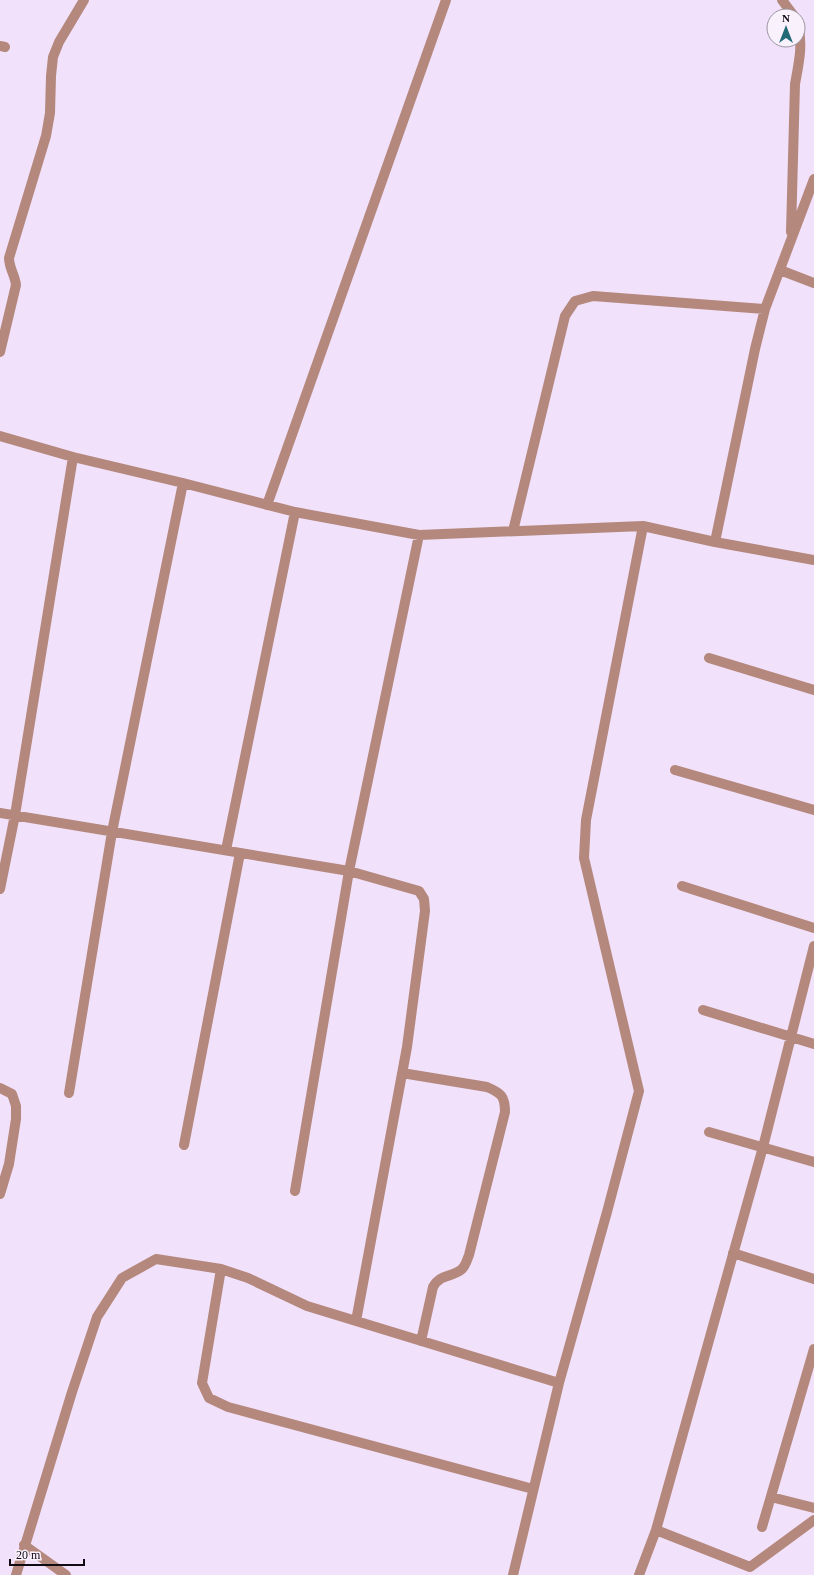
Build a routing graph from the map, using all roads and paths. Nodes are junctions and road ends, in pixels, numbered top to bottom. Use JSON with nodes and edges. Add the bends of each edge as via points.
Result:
{"nodes":[{"id":1,"x":84,"y":0,"type":"edge"},
{"id":2,"x":446,"y":0,"type":"edge"},
{"id":3,"x":800,"y":48,"type":"edge"},
{"id":4,"x":814,"y":179,"type":"edge"},
{"id":5,"x":791,"y":240,"type":"junction"},
{"id":6,"x":5,"y":264,"type":"edge"},
{"id":7,"x":780,"y":270,"type":"junction"},
{"id":8,"x":814,"y":283,"type":"edge"},
{"id":9,"x":765,"y":309,"type":"junction"},
{"id":10,"x":0,"y":352,"type":"edge"},
{"id":11,"x":0,"y":436,"type":"edge"},
{"id":12,"x":73,"y":457,"type":"junction"},
{"id":13,"x":183,"y":483,"type":"junction"},
{"id":14,"x":267,"y":505,"type":"junction"},
{"id":15,"x":295,"y":512,"type":"junction"},
{"id":16,"x":643,"y":526,"type":"junction"},
{"id":17,"x":513,"y":531,"type":"junction"},
{"id":18,"x":419,"y":535,"type":"junction"},
{"id":19,"x":715,"y":542,"type":"junction"},
{"id":20,"x":814,"y":560,"type":"edge"},
{"id":21,"x":710,"y":658,"type":"dead end"},
{"id":22,"x":814,"y":690,"type":"edge"},
{"id":23,"x":675,"y":770,"type":"dead end"},
{"id":24,"x":814,"y":810,"type":"edge"},
{"id":25,"x":0,"y":813,"type":"edge"},
{"id":26,"x":15,"y":815,"type":"junction"},
{"id":27,"x":112,"y":832,"type":"junction"},
{"id":28,"x":226,"y":850,"type":"junction"},
{"id":29,"x":240,"y":853,"type":"junction"},
{"id":30,"x":349,"y":871,"type":"junction"},
{"id":31,"x":682,"y":886,"type":"dead end"},
{"id":32,"x":0,"y":889,"type":"edge"},
{"id":33,"x":814,"y":928,"type":"edge"},
{"id":34,"x":814,"y":946,"type":"edge"},
{"id":35,"x":703,"y":1010,"type":"dead end"},
{"id":36,"x":792,"y":1037,"type":"junction"},
{"id":37,"x":814,"y":1044,"type":"edge"},
{"id":38,"x":402,"y":1073,"type":"junction"},
{"id":39,"x":0,"y":1088,"type":"edge"},
{"id":40,"x":68,"y":1093,"type":"dead end"},
{"id":41,"x":710,"y":1132,"type":"dead end"},
{"id":42,"x":184,"y":1145,"type":"dead end"},
{"id":43,"x":763,"y":1147,"type":"junction"},
{"id":44,"x":814,"y":1162,"type":"edge"},
{"id":45,"x":295,"y":1192,"type":"dead end"},
{"id":46,"x":0,"y":1194,"type":"edge"},
{"id":47,"x":734,"y":1253,"type":"junction"},
{"id":48,"x":221,"y":1269,"type":"junction"},
{"id":49,"x":814,"y":1279,"type":"edge"},
{"id":50,"x":356,"y":1321,"type":"junction"},
{"id":51,"x":421,"y":1341,"type":"junction"},
{"id":52,"x":814,"y":1349,"type":"edge"},
{"id":53,"x":559,"y":1383,"type":"junction"},
{"id":54,"x":533,"y":1489,"type":"junction"},
{"id":55,"x":771,"y":1497,"type":"junction"},
{"id":56,"x":814,"y":1508,"type":"edge"},
{"id":57,"x":814,"y":1520,"type":"edge"},
{"id":58,"x":762,"y":1527,"type":"dead end"},
{"id":59,"x":656,"y":1530,"type":"junction"},
{"id":60,"x":24,"y":1545,"type":"junction"},
{"id":61,"x":749,"y":1571,"type":"edge"},
{"id":62,"x":16,"y":1575,"type":"edge"},
{"id":63,"x":66,"y":1575,"type":"edge"},
{"id":64,"x":513,"y":1575,"type":"edge"},
{"id":65,"x":639,"y":1575,"type":"edge"}],
"edges":[{"from":1,"to":6,"type":"street","via":[[53,57],[46,136]]},
{"from":2,"to":14,"type":"street"},
{"from":3,"to":5,"type":"street","via":[[795,84]]},
{"from":4,"to":5,"type":"street"},
{"from":5,"to":7,"type":"street"},
{"from":6,"to":10,"type":"street","via":[[15,276],[16,285]]},
{"from":7,"to":8,"type":"street"},
{"from":7,"to":9,"type":"street"},
{"from":9,"to":17,"type":"street","via":[[593,296],[575,301],[565,316]]},
{"from":9,"to":19,"type":"street"},
{"from":11,"to":12,"type":"street"},
{"from":12,"to":13,"type":"street"},
{"from":12,"to":26,"type":"street"},
{"from":13,"to":14,"type":"street"},
{"from":13,"to":27,"type":"street"},
{"from":14,"to":15,"type":"street"},
{"from":15,"to":18,"type":"street"},
{"from":15,"to":28,"type":"street"},
{"from":16,"to":17,"type":"street"},
{"from":16,"to":19,"type":"street"},
{"from":16,"to":53,"type":"street","via":[[586,820],[584,858],[640,1091]]},
{"from":17,"to":18,"type":"street"},
{"from":18,"to":30,"type":"street"},
{"from":19,"to":20,"type":"street"},
{"from":21,"to":22,"type":"street"},
{"from":23,"to":24,"type":"street"},
{"from":25,"to":26,"type":"street"},
{"from":26,"to":27,"type":"street"},
{"from":26,"to":32,"type":"street"},
{"from":27,"to":28,"type":"street"},
{"from":27,"to":40,"type":"street"},
{"from":28,"to":29,"type":"street"},
{"from":29,"to":30,"type":"street"},
{"from":29,"to":42,"type":"street"},
{"from":30,"to":38,"type":"street","via":[[419,891],[424,899],[425,911]]},
{"from":30,"to":45,"type":"street"},
{"from":31,"to":33,"type":"street"},
{"from":34,"to":36,"type":"street"},
{"from":35,"to":36,"type":"street"},
{"from":36,"to":37,"type":"street"},
{"from":36,"to":43,"type":"street"},
{"from":38,"to":50,"type":"street"},
{"from":38,"to":51,"type":"street","via":[[487,1087],[498,1092],[505,1101],[505,1112],[469,1255],[460,1270],[437,1280],[433,1287]]},
{"from":39,"to":46,"type":"street","via":[[12,1094],[16,1118]]},
{"from":41,"to":43,"type":"street"},
{"from":43,"to":44,"type":"street"},
{"from":43,"to":47,"type":"street"},
{"from":47,"to":49,"type":"street"},
{"from":47,"to":59,"type":"street"},
{"from":48,"to":50,"type":"street","via":[[248,1278],[307,1306]]},
{"from":48,"to":54,"type":"street","via":[[202,1383],[209,1398],[228,1407]]},
{"from":48,"to":60,"type":"street","via":[[156,1259],[122,1278],[97,1317]]},
{"from":50,"to":51,"type":"street"},
{"from":51,"to":53,"type":"street"},
{"from":52,"to":55,"type":"street"},
{"from":53,"to":54,"type":"street"},
{"from":54,"to":64,"type":"street"},
{"from":55,"to":56,"type":"street"},
{"from":55,"to":58,"type":"street"},
{"from":57,"to":61,"type":"street"},
{"from":59,"to":61,"type":"street"},
{"from":59,"to":65,"type":"street"},
{"from":60,"to":62,"type":"street"},
{"from":60,"to":63,"type":"street"}]}
